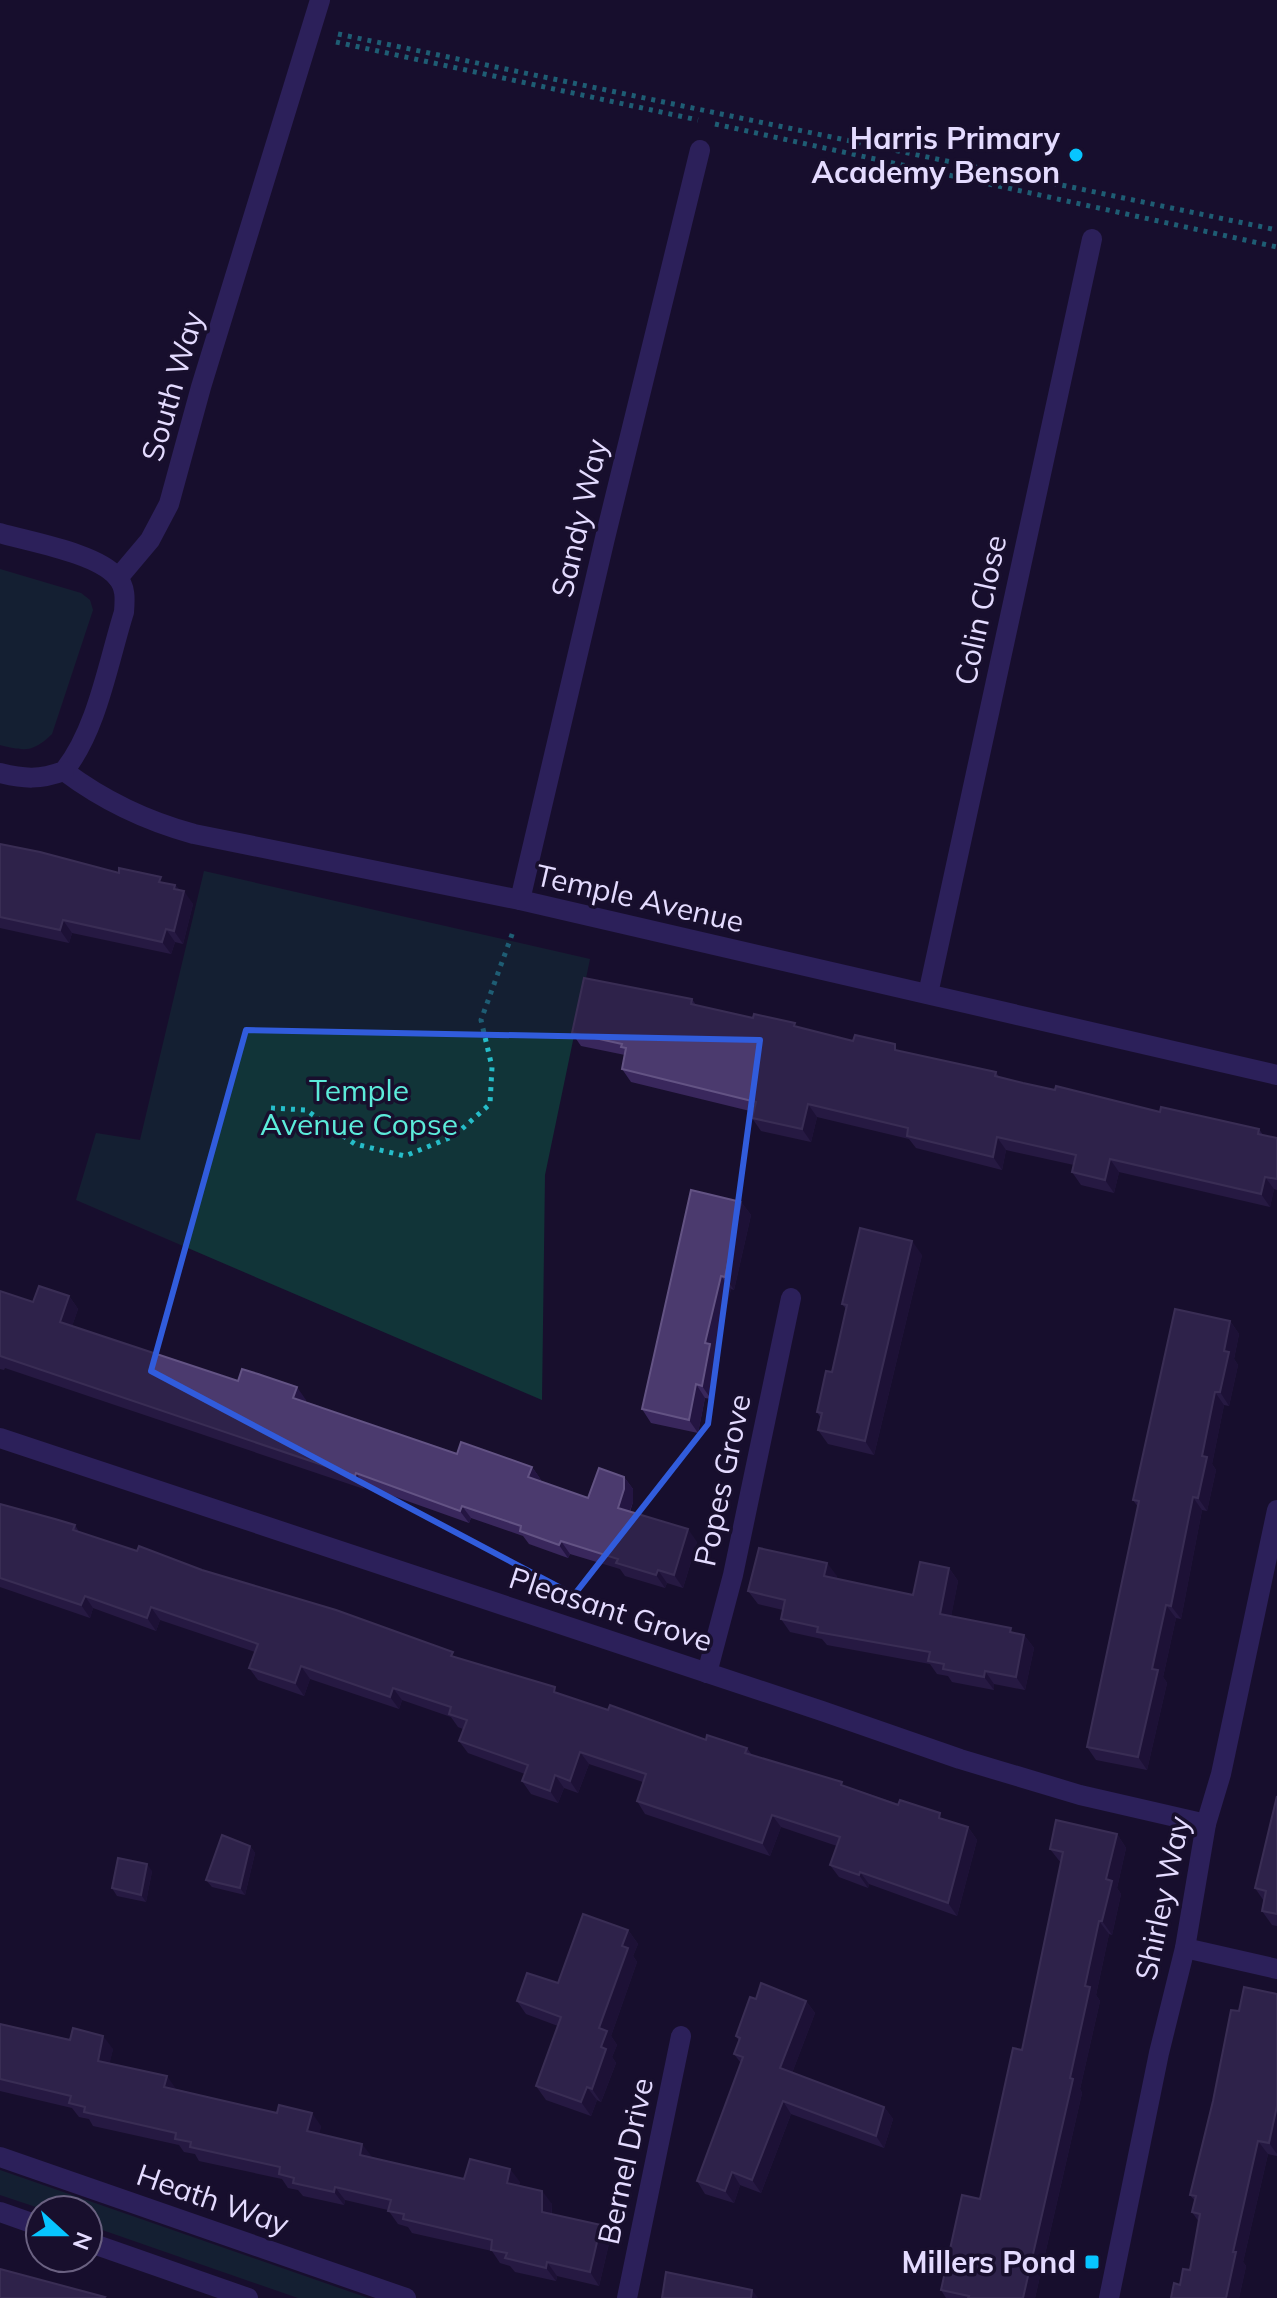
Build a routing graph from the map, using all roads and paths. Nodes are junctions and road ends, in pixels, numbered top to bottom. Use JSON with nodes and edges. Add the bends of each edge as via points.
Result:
{"nodes":[{"id":1,"x":320,"y":0,"type":"edge"},
{"id":2,"x":311,"y":32,"type":"junction"},
{"id":3,"x":700,"y":150,"type":"dead end"},
{"id":4,"x":1277,"y":230,"type":"edge"},
{"id":5,"x":1092,"y":239,"type":"dead end"},
{"id":6,"x":1277,"y":247,"type":"edge"},
{"id":7,"x":0,"y":533,"type":"edge"},
{"id":8,"x":118,"y":578,"type":"junction"},
{"id":9,"x":64,"y":771,"type":"junction"},
{"id":10,"x":0,"y":773,"type":"edge"},
{"id":11,"x":520,"y":900,"type":"junction"},
{"id":12,"x":928,"y":994,"type":"junction"},
{"id":13,"x":1277,"y":1075,"type":"edge"},
{"id":14,"x":271,"y":1108,"type":"dead end"},
{"id":15,"x":791,"y":1298,"type":"dead end"},
{"id":16,"x":0,"y":1438,"type":"edge"},
{"id":17,"x":1277,"y":1510,"type":"edge"},
{"id":18,"x":707,"y":1673,"type":"junction"},
{"id":19,"x":1206,"y":1824,"type":"junction"},
{"id":20,"x":1185,"y":1948,"type":"junction"},
{"id":21,"x":1277,"y":1969,"type":"edge"},
{"id":22,"x":681,"y":2036,"type":"dead end"},
{"id":23,"x":0,"y":2157,"type":"edge"},
{"id":24,"x":0,"y":2212,"type":"edge"},
{"id":25,"x":24,"y":2220,"type":"edge"},
{"id":26,"x":104,"y":2248,"type":"edge"},
{"id":27,"x":248,"y":2298,"type":"edge"},
{"id":28,"x":406,"y":2298,"type":"edge"},
{"id":29,"x":627,"y":2298,"type":"edge"},
{"id":30,"x":1109,"y":2298,"type":"edge"}],
"edges":[{"from":1,"to":2,"type":"street","name":"South Way"},
{"from":2,"to":4,"type":"path"},
{"from":2,"to":6,"type":"path"},
{"from":2,"to":8,"type":"street","name":"South Way","via":[[169,504],[150,540]]},
{"from":3,"to":11,"type":"street","name":"Sandy Way"},
{"from":5,"to":12,"type":"street","name":"Colin Close"},
{"from":7,"to":8,"type":"street","via":[[84,558]]},
{"from":8,"to":9,"type":"street","via":[[125,593],[124,612],[86,735]]},
{"from":9,"to":10,"type":"street","via":[[27,779]]},
{"from":9,"to":11,"type":"street","name":"Temple Avenue","via":[[91,792],[194,834]]},
{"from":11,"to":12,"type":"street","name":"Temple Avenue"},
{"from":11,"to":14,"type":"path","via":[[511,941],[481,1020],[492,1067],[490,1104],[454,1136],[405,1156],[355,1144],[306,1110]]},
{"from":12,"to":13,"type":"street","name":"Temple Avenue"},
{"from":15,"to":18,"type":"street","name":"Popes Grove"},
{"from":16,"to":18,"type":"street","name":"Pleasant Grove"},
{"from":17,"to":19,"type":"street","name":"Shirley Way"},
{"from":18,"to":19,"type":"street","name":"Pleasant Grove","via":[[1013,1776]]},
{"from":19,"to":20,"type":"street","name":"Shirley Way"},
{"from":20,"to":21,"type":"street"},
{"from":20,"to":30,"type":"street","name":"Shirley Way"},
{"from":22,"to":29,"type":"street","name":"Bernel Drive"},
{"from":23,"to":28,"type":"street","name":"Heath Way"},
{"from":24,"to":25,"type":"street"},
{"from":26,"to":27,"type":"street"}]}
